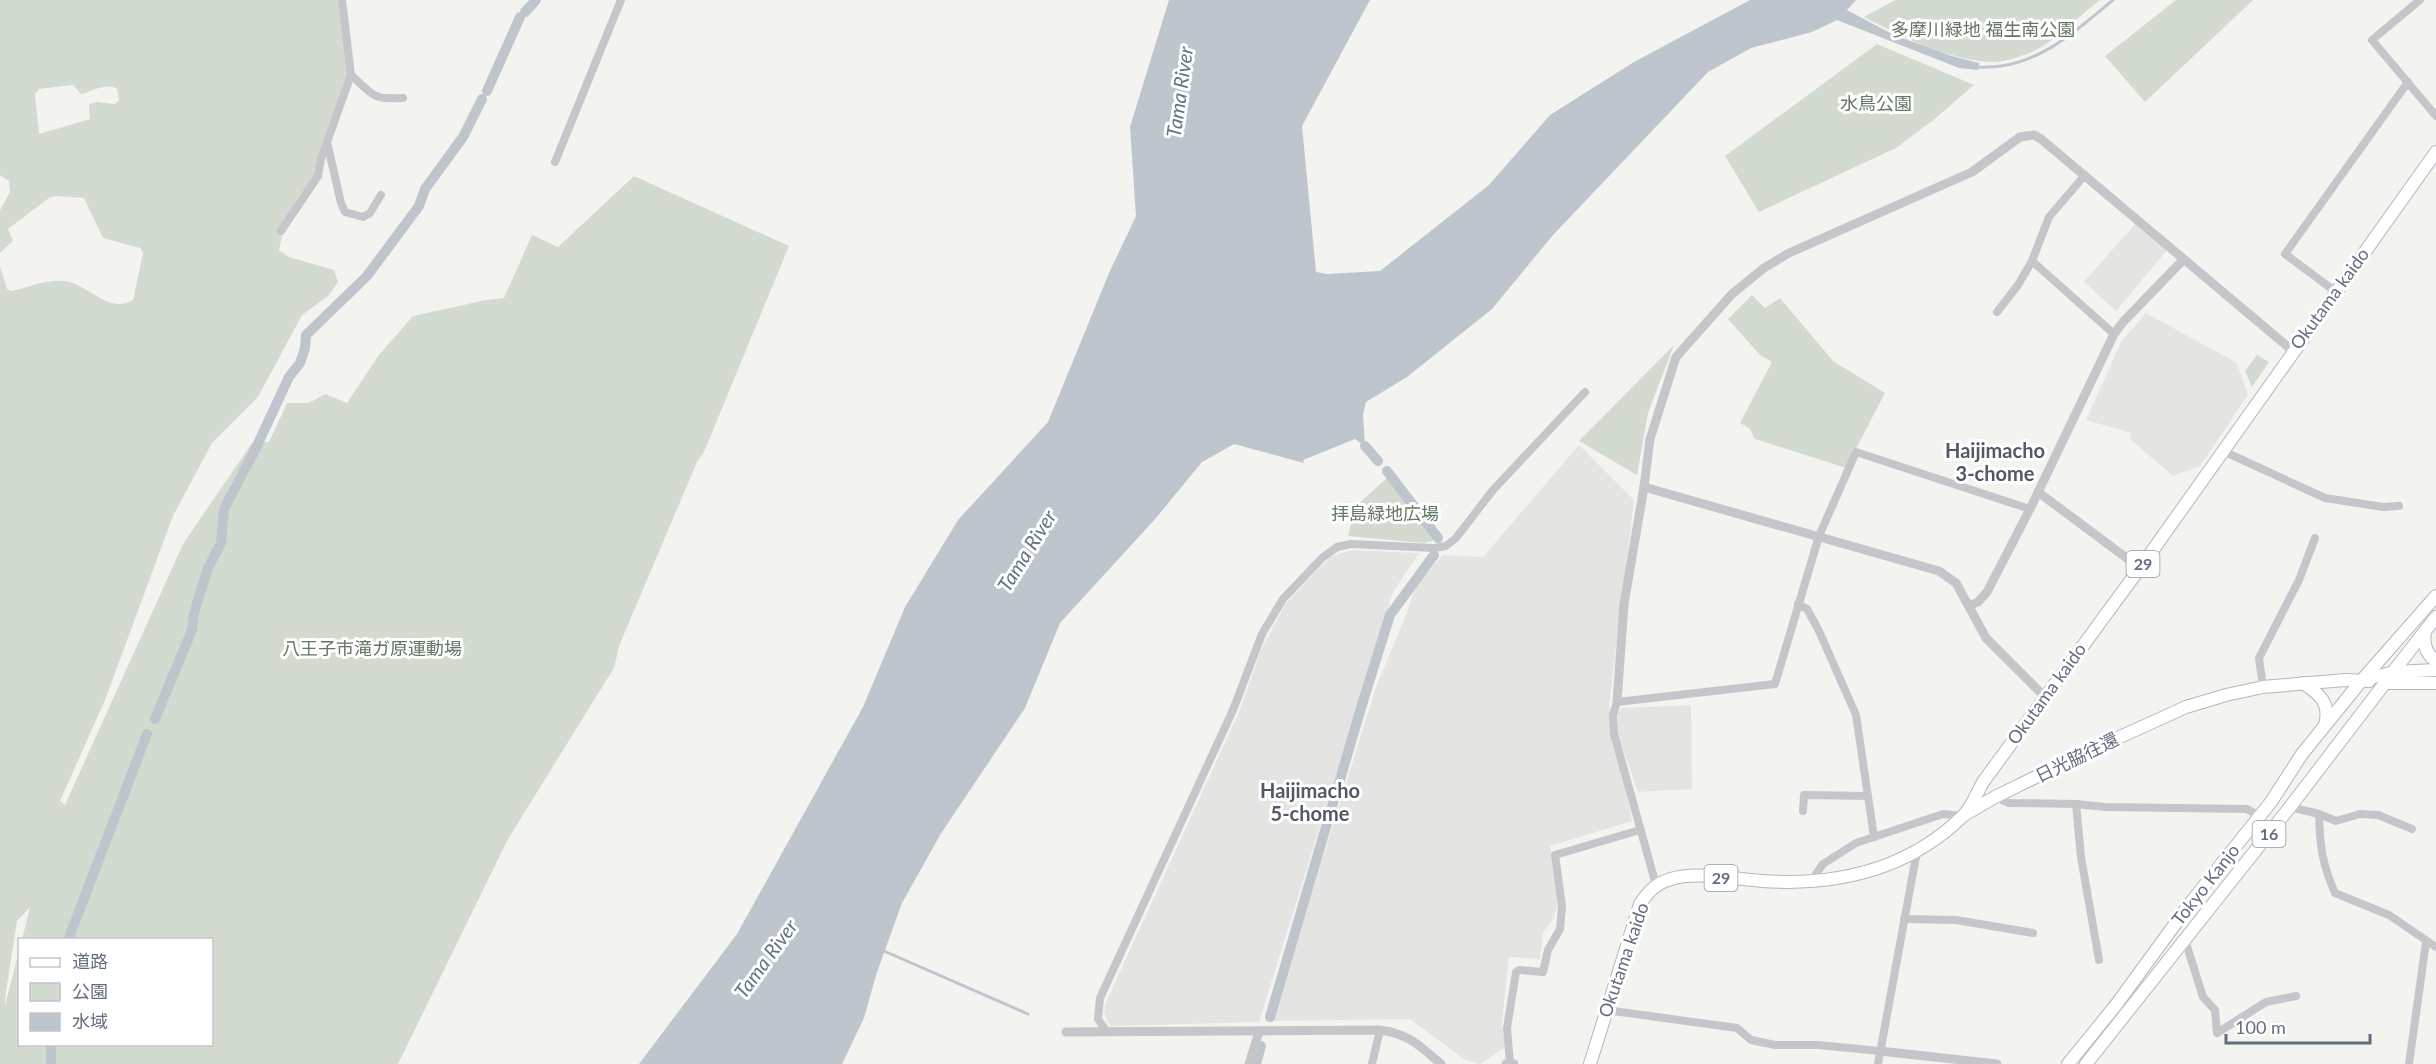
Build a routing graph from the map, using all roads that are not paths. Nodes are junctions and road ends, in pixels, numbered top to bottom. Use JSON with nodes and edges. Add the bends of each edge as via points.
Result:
{"nodes":[{"id":1,"x":342,"y":0,"type":"edge"},
{"id":2,"x":621,"y":0,"type":"edge"},
{"id":3,"x":2420,"y":0,"type":"edge"},
{"id":4,"x":351,"y":75,"type":"junction"},
{"id":5,"x":2408,"y":82,"type":"junction"},
{"id":6,"x":403,"y":98,"type":"dead end"},
{"id":7,"x":2436,"y":116,"type":"edge"},
{"id":8,"x":327,"y":142,"type":"junction"},
{"id":9,"x":2436,"y":152,"type":"edge"},
{"id":10,"x":555,"y":162,"type":"dead end"},
{"id":11,"x":2085,"y":175,"type":"junction"},
{"id":12,"x":381,"y":195,"type":"dead end"},
{"id":13,"x":281,"y":231,"type":"dead end"},
{"id":14,"x":2183,"y":260,"type":"junction"},
{"id":15,"x":2032,"y":261,"type":"junction"},
{"id":16,"x":2336,"y":292,"type":"junction"},
{"id":17,"x":1997,"y":312,"type":"dead end"},
{"id":18,"x":2114,"y":334,"type":"junction"},
{"id":19,"x":2293,"y":351,"type":"junction"},
{"id":20,"x":1585,"y":392,"type":"dead end"},
{"id":21,"x":2223,"y":451,"type":"junction"},
{"id":22,"x":1644,"y":487,"type":"junction"},
{"id":23,"x":2038,"y":492,"type":"junction"},
{"id":24,"x":2399,"y":506,"type":"dead end"},
{"id":25,"x":2030,"y":509,"type":"junction"},
{"id":26,"x":1819,"y":536,"type":"junction"},
{"id":27,"x":2315,"y":538,"type":"dead end"},
{"id":28,"x":2140,"y":568,"type":"junction"},
{"id":29,"x":2436,"y":596,"type":"edge"},
{"id":30,"x":1798,"y":604,"type":"junction"},
{"id":31,"x":1969,"y":606,"type":"junction"},
{"id":32,"x":2436,"y":617,"type":"edge"},
{"id":33,"x":2425,"y":632,"type":"junction"},
{"id":34,"x":2436,"y":661,"type":"edge"},
{"id":35,"x":2436,"y":670,"type":"edge"},
{"id":36,"x":2394,"y":672,"type":"junction"},
{"id":37,"x":2361,"y":680,"type":"junction"},
{"id":38,"x":2303,"y":683,"type":"junction"},
{"id":39,"x":2385,"y":683,"type":"junction"},
{"id":40,"x":2436,"y":683,"type":"edge"},
{"id":41,"x":2263,"y":687,"type":"junction"},
{"id":42,"x":2045,"y":697,"type":"junction"},
{"id":43,"x":1617,"y":702,"type":"junction"},
{"id":44,"x":2324,"y":726,"type":"junction"},
{"id":45,"x":1868,"y":796,"type":"junction"},
{"id":46,"x":1995,"y":797,"type":"junction"},
{"id":47,"x":2076,"y":804,"type":"junction"},
{"id":48,"x":2290,"y":807,"type":"junction"},
{"id":49,"x":1803,"y":811,"type":"dead end"},
{"id":50,"x":2319,"y":814,"type":"junction"},
{"id":51,"x":1963,"y":816,"type":"junction"},
{"id":52,"x":2259,"y":816,"type":"junction"},
{"id":53,"x":1640,"y":830,"type":"junction"},
{"id":54,"x":2412,"y":830,"type":"dead end"},
{"id":55,"x":1874,"y":837,"type":"junction"},
{"id":56,"x":1917,"y":851,"type":"junction"},
{"id":57,"x":1811,"y":881,"type":"junction"},
{"id":58,"x":1656,"y":885,"type":"junction"},
{"id":59,"x":1904,"y":919,"type":"junction"},
{"id":60,"x":2033,"y":933,"type":"dead end"},
{"id":61,"x":2185,"y":940,"type":"junction"},
{"id":62,"x":2426,"y":942,"type":"junction"},
{"id":63,"x":2436,"y":947,"type":"edge"},
{"id":64,"x":2099,"y":960,"type":"dead end"},
{"id":65,"x":2296,"y":996,"type":"dead end"},
{"id":66,"x":1606,"y":1010,"type":"junction"},
{"id":67,"x":1380,"y":1030,"type":"junction"},
{"id":68,"x":1066,"y":1032,"type":"dead end"},
{"id":69,"x":1107,"y":1032,"type":"junction"},
{"id":70,"x":1259,"y":1032,"type":"junction"},
{"id":71,"x":1880,"y":1052,"type":"junction"},
{"id":72,"x":1932,"y":1060,"type":"edge"},
{"id":73,"x":1249,"y":1064,"type":"edge"},
{"id":74,"x":1372,"y":1064,"type":"edge"},
{"id":75,"x":1441,"y":1064,"type":"edge"},
{"id":76,"x":1510,"y":1064,"type":"edge"},
{"id":77,"x":1590,"y":1064,"type":"edge"},
{"id":78,"x":1878,"y":1064,"type":"edge"},
{"id":79,"x":1997,"y":1064,"type":"edge"},
{"id":80,"x":2068,"y":1064,"type":"edge"},
{"id":81,"x":2086,"y":1064,"type":"edge"},
{"id":82,"x":2409,"y":1064,"type":"edge"}],
"edges":[{"from":1,"to":4,"type":"street"},
{"from":2,"to":10,"type":"street"},
{"from":3,"to":5,"type":"street","via":[[2372,40]]},
{"from":4,"to":6,"type":"street","via":[[375,97]]},
{"from":4,"to":8,"type":"street"},
{"from":5,"to":7,"type":"street"},
{"from":5,"to":16,"type":"street","via":[[2285,254]]},
{"from":8,"to":12,"type":"street","via":[[345,212],[363,217]]},
{"from":8,"to":13,"type":"street","via":[[318,176]]},
{"from":9,"to":16,"type":"main road","name":"Okutama kaido","number":"29"},
{"from":11,"to":14,"type":"street"},
{"from":11,"to":15,"type":"street","via":[[2049,217]]},
{"from":11,"to":22,"type":"street","via":[[2041,139],[2023,136],[1971,172],[1789,253],[1764,268],[1732,294],[1677,357],[1650,439]]},
{"from":14,"to":18,"type":"street"},
{"from":14,"to":19,"type":"street"},
{"from":15,"to":17,"type":"street"},
{"from":15,"to":18,"type":"street"},
{"from":16,"to":19,"type":"main road","name":"Okutama kaido","number":"29"},
{"from":18,"to":23,"type":"street"},
{"from":19,"to":21,"type":"main road","name":"Okutama kaido","number":"29"},
{"from":20,"to":69,"type":"street","via":[[1446,546],[1337,547],[1283,599],[1262,634],[1233,710],[1100,998],[1098,1019]]},
{"from":21,"to":24,"type":"street","via":[[2325,498]]},
{"from":21,"to":28,"type":"main road","name":"Okutama kaido","number":"29"},
{"from":22,"to":26,"type":"street"},
{"from":22,"to":43,"type":"street","via":[[1624,604]]},
{"from":23,"to":25,"type":"street"},
{"from":23,"to":28,"type":"street"},
{"from":25,"to":26,"type":"street","via":[[1856,452]]},
{"from":25,"to":31,"type":"street","via":[[1987,592]]},
{"from":26,"to":30,"type":"street"},
{"from":26,"to":31,"type":"street","via":[[1939,572],[1956,583]]},
{"from":27,"to":41,"type":"street","via":[[2299,580],[2259,658]]},
{"from":28,"to":42,"type":"main road","name":"Okutama kaido","number":"29"},
{"from":29,"to":37,"type":"main road","name":"Tokyo Kanjo"},
{"from":30,"to":43,"type":"street","via":[[1775,684]]},
{"from":30,"to":45,"type":"street","via":[[1807,609],[1819,631],[1856,715]]},
{"from":31,"to":42,"type":"street","via":[[1986,638]]},
{"from":32,"to":33,"type":"main road","name":"Tokyo Kanjo"},
{"from":33,"to":34,"type":"main road","via":[[2425,648]]},
{"from":33,"to":36,"type":"main road","name":"Tokyo Kanjo"},
{"from":35,"to":36,"type":"main road"},
{"from":36,"to":37,"type":"main road"},
{"from":36,"to":39,"type":"main road","name":"Tokyo Kanjo"},
{"from":37,"to":38,"type":"main road","name":"日光脇往還","number":"29"},
{"from":37,"to":39,"type":"main road","number":"29"},
{"from":37,"to":44,"type":"main road","name":"Tokyo Kanjo","number":"16"},
{"from":38,"to":41,"type":"main road","name":"日光脇往還","number":"29"},
{"from":38,"to":44,"type":"main road","via":[[2324,701]]},
{"from":39,"to":40,"type":"main road"},
{"from":39,"to":48,"type":"main road","name":"Tokyo Kanjo","number":"16"},
{"from":41,"to":46,"type":"main road","name":"日光脇往還","number":"29","via":[[2186,707]]},
{"from":42,"to":51,"type":"main road","name":"Okutama kaido","number":"29"},
{"from":43,"to":53,"type":"street","via":[[1614,734]]},
{"from":44,"to":52,"type":"main road","name":"Tokyo Kanjo","number":"16"},
{"from":45,"to":49,"type":"street","via":[[1804,795]]},
{"from":45,"to":55,"type":"street"},
{"from":46,"to":47,"type":"street","via":[[2009,803]]},
{"from":46,"to":51,"type":"main road","name":"日光脇往還","number":"29"},
{"from":47,"to":52,"type":"street","via":[[2247,809]]},
{"from":47,"to":64,"type":"street"},
{"from":48,"to":50,"type":"street"},
{"from":48,"to":61,"type":"main road","name":"Tokyo Kanjo","number":"16"},
{"from":50,"to":54,"type":"street","via":[[2336,821],[2360,814],[2378,815]]},
{"from":50,"to":62,"type":"street","via":[[2320,847],[2335,893],[2389,915]]},
{"from":51,"to":55,"type":"street","name":"日光脇往還","via":[[1943,814]]},
{"from":51,"to":56,"type":"main road","name":"Okutama kaido","number":"29"},
{"from":52,"to":80,"type":"main road","name":"Tokyo Kanjo","number":"16"},
{"from":53,"to":58,"type":"street"},
{"from":53,"to":76,"type":"street","via":[[1555,855],[1562,906],[1560,929],[1548,950],[1543,972],[1516,972],[1507,1028]]},
{"from":55,"to":57,"type":"street","name":"日光脇往還","via":[[1823,864]]},
{"from":56,"to":57,"type":"main road","name":"Okutama kaido","number":"29","via":[[1878,870]]},
{"from":56,"to":59,"type":"street"},
{"from":57,"to":58,"type":"main road","name":"Okutama kaido","number":"29","via":[[1684,876]]},
{"from":58,"to":66,"type":"main road","name":"Okutama kaido","via":[[1640,904]]},
{"from":59,"to":60,"type":"street","via":[[1956,920]]},
{"from":59,"to":71,"type":"street"},
{"from":61,"to":65,"type":"street","via":[[2203,997],[2214,1010],[2217,1033],[2266,1002]]},
{"from":61,"to":81,"type":"main road","name":"Tokyo Kanjo","number":"16"},
{"from":62,"to":63,"type":"street"},
{"from":62,"to":82,"type":"street"},
{"from":66,"to":71,"type":"street","via":[[1737,1028],[1751,1040],[1775,1045]]},
{"from":66,"to":77,"type":"main road","name":"Okutama kaido"},
{"from":67,"to":70,"type":"street"},
{"from":67,"to":74,"type":"street"},
{"from":67,"to":75,"type":"street","via":[[1398,1032],[1411,1039]]},
{"from":68,"to":69,"type":"street"},
{"from":69,"to":70,"type":"street"},
{"from":70,"to":73,"type":"street"},
{"from":71,"to":72,"type":"street"},
{"from":71,"to":78,"type":"street"},
{"from":72,"to":79,"type":"street"}]}
